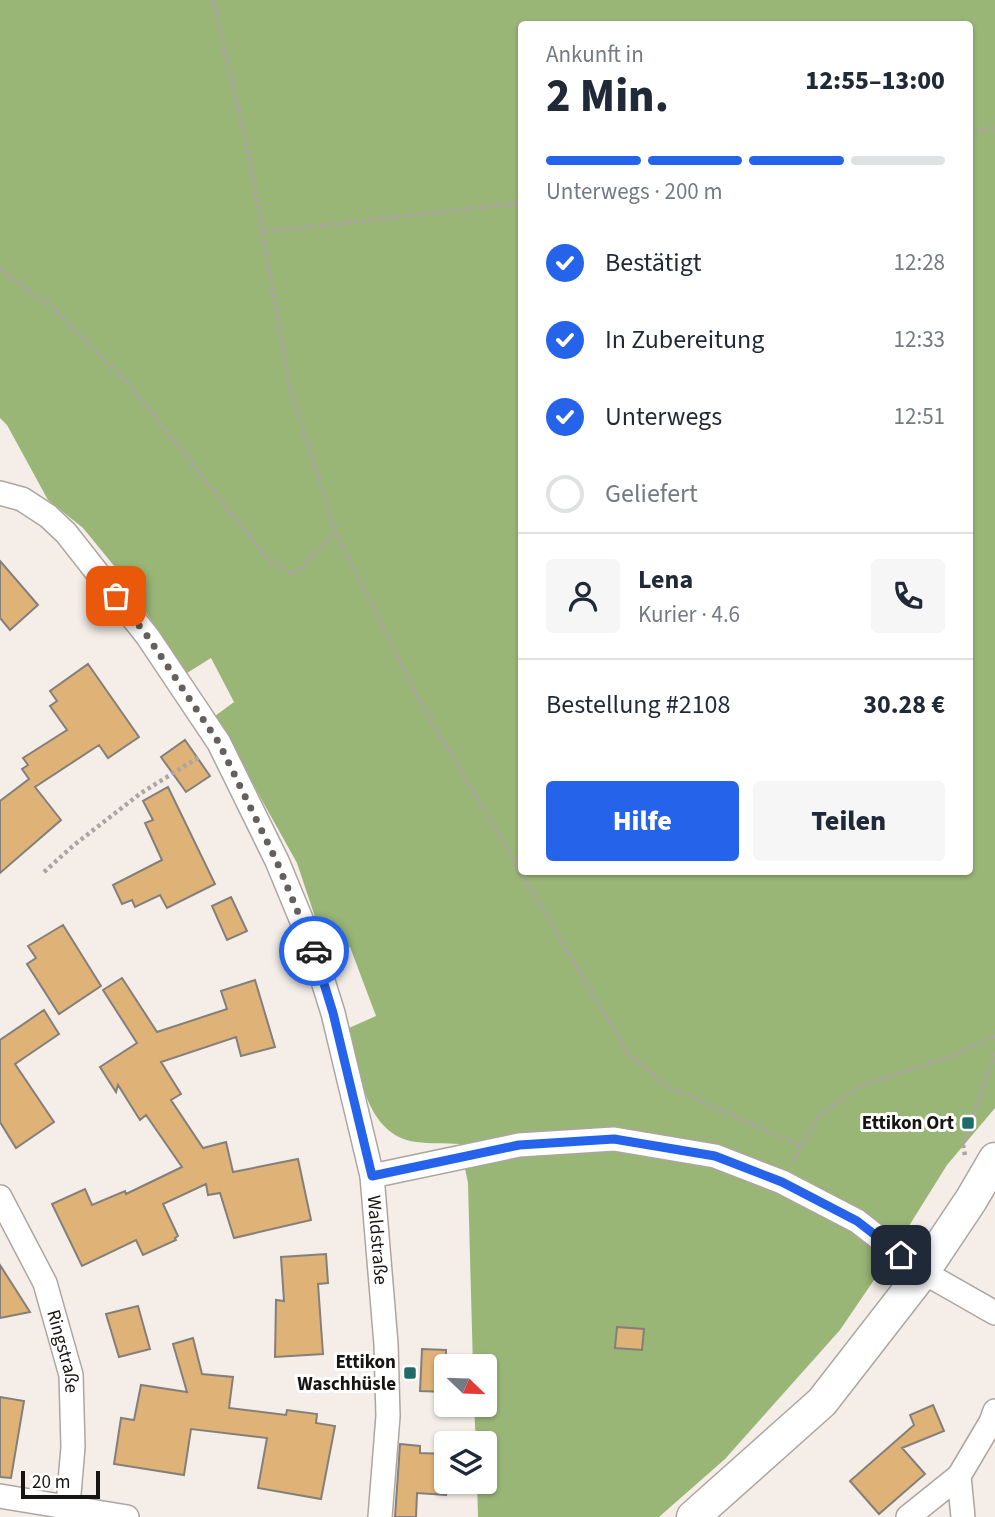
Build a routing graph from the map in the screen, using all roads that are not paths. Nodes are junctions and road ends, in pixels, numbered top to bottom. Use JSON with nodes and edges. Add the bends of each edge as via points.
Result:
{"nodes":[{"id":1,"x":0,"y":493,"type":"edge"},
{"id":2,"x":995,"y":1158,"type":"edge"},
{"id":3,"x":372,"y":1176,"type":"junction"},
{"id":4,"x":0,"y":1197,"type":"edge"},
{"id":5,"x":923,"y":1272,"type":"junction"},
{"id":6,"x":995,"y":1313,"type":"edge"},
{"id":7,"x":995,"y":1412,"type":"edge"},
{"id":8,"x":959,"y":1475,"type":"junction"},
{"id":9,"x":0,"y":1496,"type":"edge"},
{"id":10,"x":68,"y":1512,"type":"edge"},
{"id":11,"x":127,"y":1517,"type":"edge"},
{"id":12,"x":380,"y":1517,"type":"edge"},
{"id":13,"x":693,"y":1517,"type":"edge"},
{"id":14,"x":908,"y":1517,"type":"edge"},
{"id":15,"x":963,"y":1517,"type":"edge"}],
"edges":[{"from":1,"to":3,"type":"street","name":"Waldstraße","via":[[22,499],[66,533],[148,637],[219,743],[311,943],[333,1013]]},
{"from":2,"to":5,"type":"main road"},
{"from":3,"to":5,"type":"street","via":[[519,1145],[614,1139],[715,1156],[782,1182],[857,1221]]},
{"from":3,"to":12,"type":"street","name":"Waldstraße","via":[[388,1416]]},
{"from":4,"to":10,"type":"street","name":"Ringstraße","via":[[45,1283],[71,1375],[74,1447]]},
{"from":5,"to":6,"type":"street"},
{"from":5,"to":13,"type":"main road","via":[[822,1402]]},
{"from":7,"to":8,"type":"street"},
{"from":8,"to":14,"type":"street"},
{"from":8,"to":15,"type":"street"},
{"from":9,"to":10,"type":"street"},
{"from":10,"to":11,"type":"street"}]}
